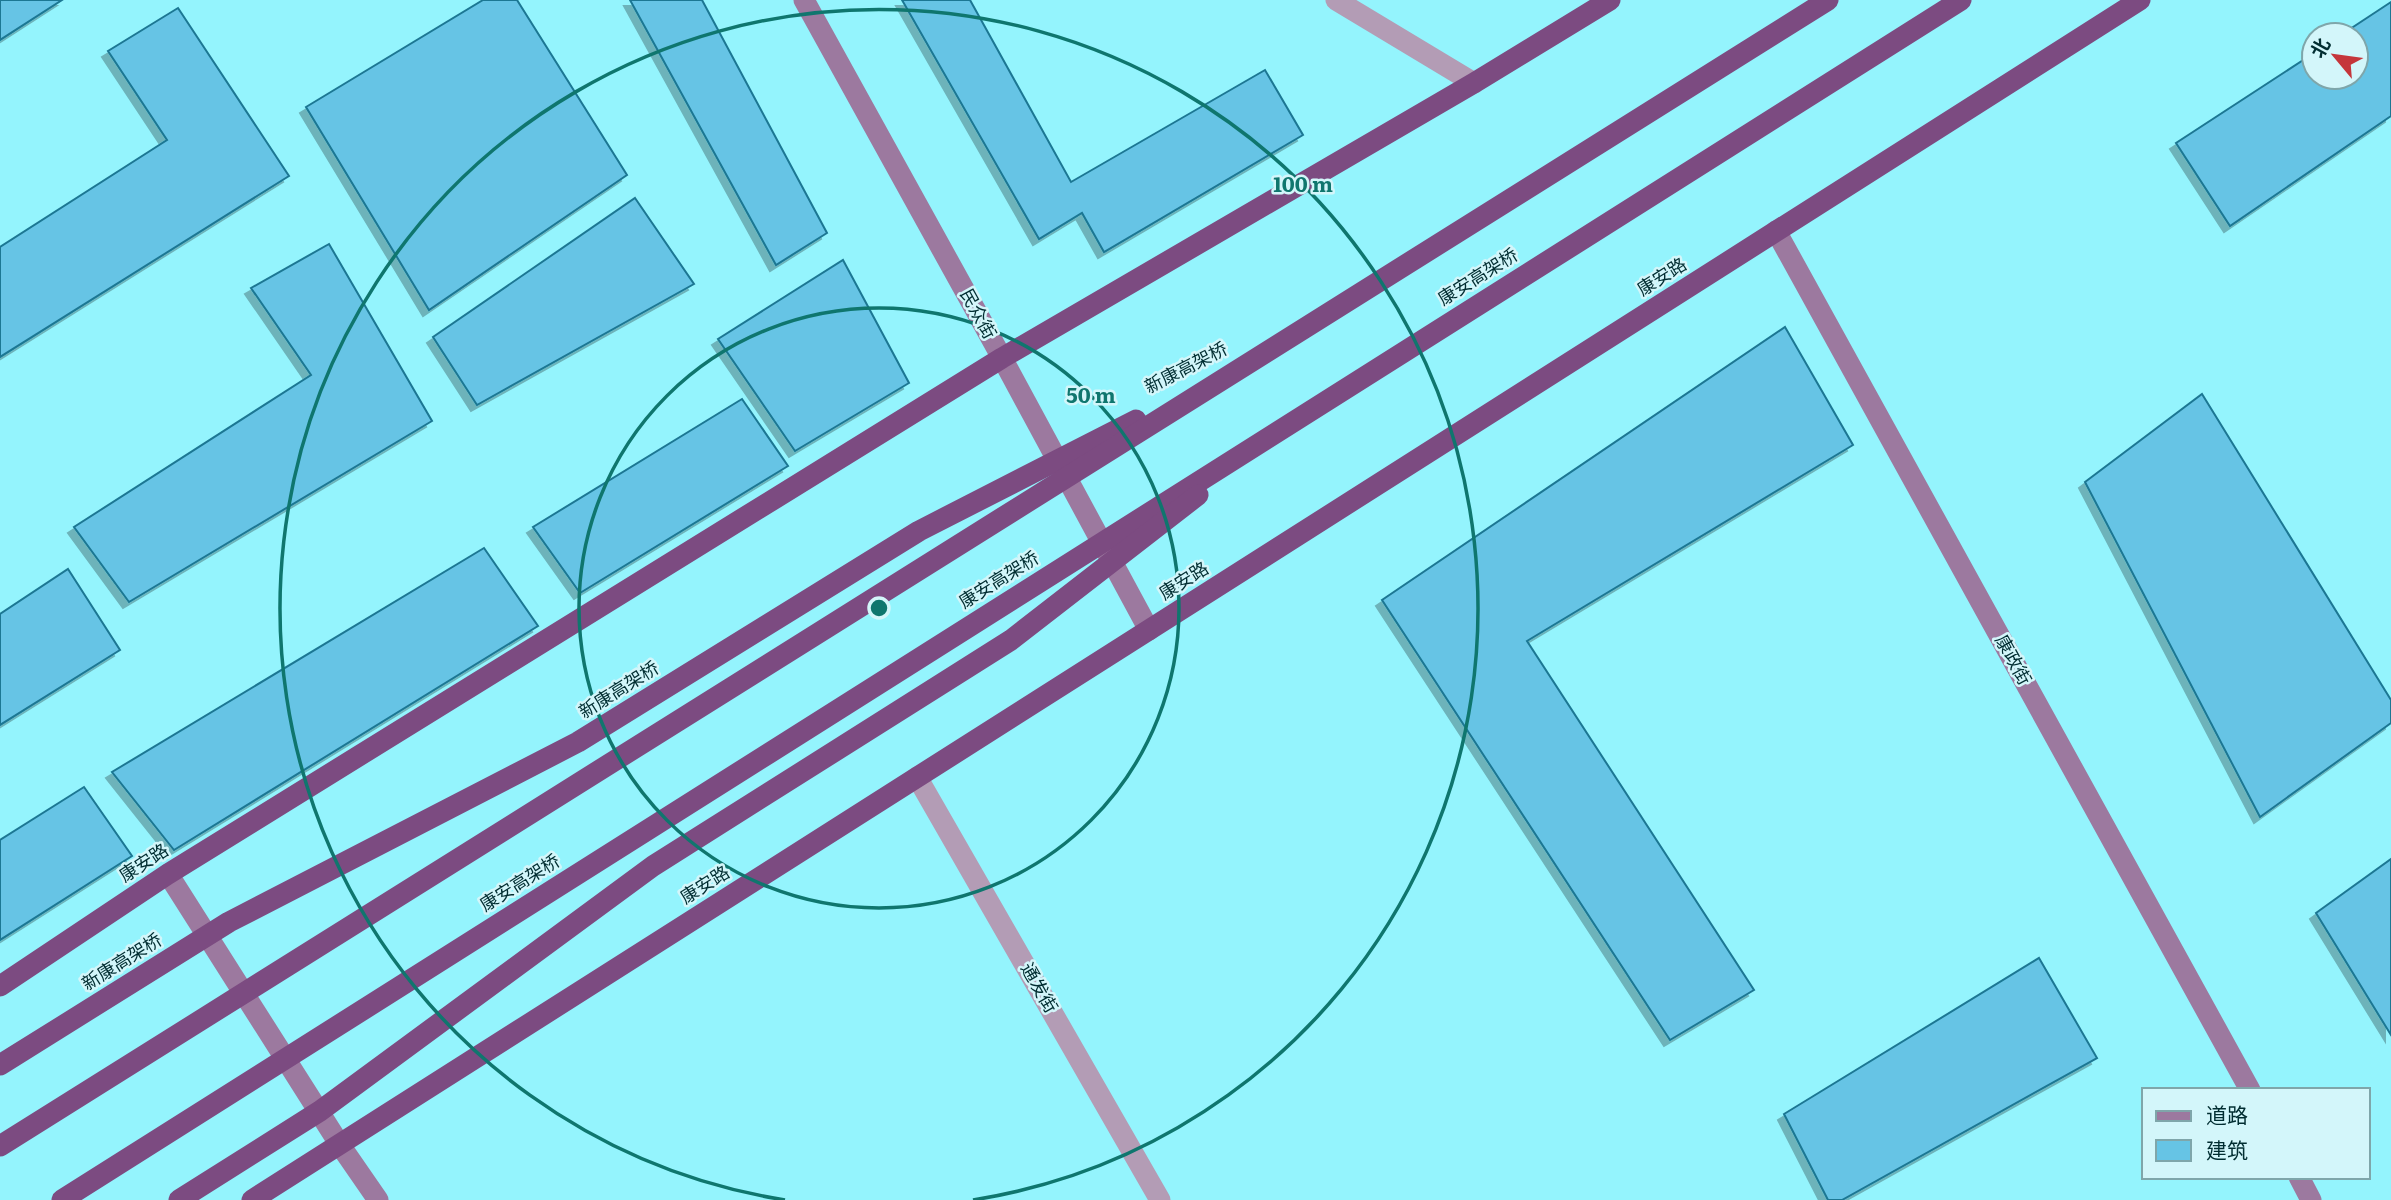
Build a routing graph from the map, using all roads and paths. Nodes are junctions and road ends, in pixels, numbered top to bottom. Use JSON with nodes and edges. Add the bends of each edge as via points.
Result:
{"nodes":[{"id":1,"x":804,"y":0,"type":"edge"},
{"id":2,"x":1336,"y":0,"type":"edge"},
{"id":3,"x":1610,"y":0,"type":"edge"},
{"id":4,"x":1828,"y":0,"type":"edge"},
{"id":5,"x":1961,"y":0,"type":"edge"},
{"id":6,"x":2140,"y":0,"type":"edge"},
{"id":7,"x":1474,"y":83,"type":"junction"},
{"id":8,"x":1776,"y":231,"type":"junction"},
{"id":9,"x":1262,"y":355,"type":"junction"},
{"id":10,"x":1002,"y":358,"type":"junction"},
{"id":11,"x":1299,"y":416,"type":"junction"},
{"id":12,"x":1149,"y":630,"type":"junction"},
{"id":13,"x":917,"y":777,"type":"junction"},
{"id":14,"x":168,"y":874,"type":"junction"},
{"id":15,"x":0,"y":986,"type":"edge"},
{"id":16,"x":0,"y":1065,"type":"edge"},
{"id":17,"x":2249,"y":1088,"type":"edge"},
{"id":18,"x":340,"y":1144,"type":"junction"},
{"id":19,"x":0,"y":1146,"type":"edge"},
{"id":20,"x":2299,"y":1179,"type":"edge"},
{"id":21,"x":62,"y":1200,"type":"edge"},
{"id":22,"x":178,"y":1200,"type":"edge"},
{"id":23,"x":252,"y":1200,"type":"edge"},
{"id":24,"x":378,"y":1200,"type":"edge"},
{"id":25,"x":1160,"y":1200,"type":"edge"},
{"id":26,"x":2311,"y":1200,"type":"edge"}],
"edges":[{"from":1,"to":10,"type":"street","name":"民众街"},
{"from":2,"to":7,"type":"street"},
{"from":3,"to":7,"type":"highway","name":"康安路"},
{"from":4,"to":9,"type":"highway","bridge":true},
{"from":5,"to":11,"type":"highway","name":"康安高架桥","bridge":true},
{"from":6,"to":8,"type":"highway","name":"康安路"},
{"from":7,"to":10,"type":"highway","name":"康安路"},
{"from":8,"to":12,"type":"highway","name":"康安路"},
{"from":8,"to":17,"type":"street","name":"康政街"},
{"from":9,"to":16,"type":"highway","name":"新康高架桥","bridge":true,"via":[[919,531],[578,742],[229,922]]},
{"from":9,"to":19,"type":"highway","bridge":true},
{"from":10,"to":12,"type":"street","name":"民众街"},
{"from":10,"to":14,"type":"highway","name":"康安路"},
{"from":11,"to":21,"type":"highway","name":"康安高架桥","bridge":true},
{"from":11,"to":22,"type":"highway","bridge":true,"via":[[1011,640],[653,866],[320,1111]]},
{"from":12,"to":13,"type":"highway","name":"康安路"},
{"from":13,"to":18,"type":"highway","name":"康安路"},
{"from":13,"to":25,"type":"street","name":"通发街"},
{"from":14,"to":15,"type":"highway","name":"康安路"},
{"from":14,"to":18,"type":"street"},
{"from":18,"to":23,"type":"highway","name":"康安路"},
{"from":18,"to":24,"type":"street"},
{"from":20,"to":26,"type":"street"}]}
